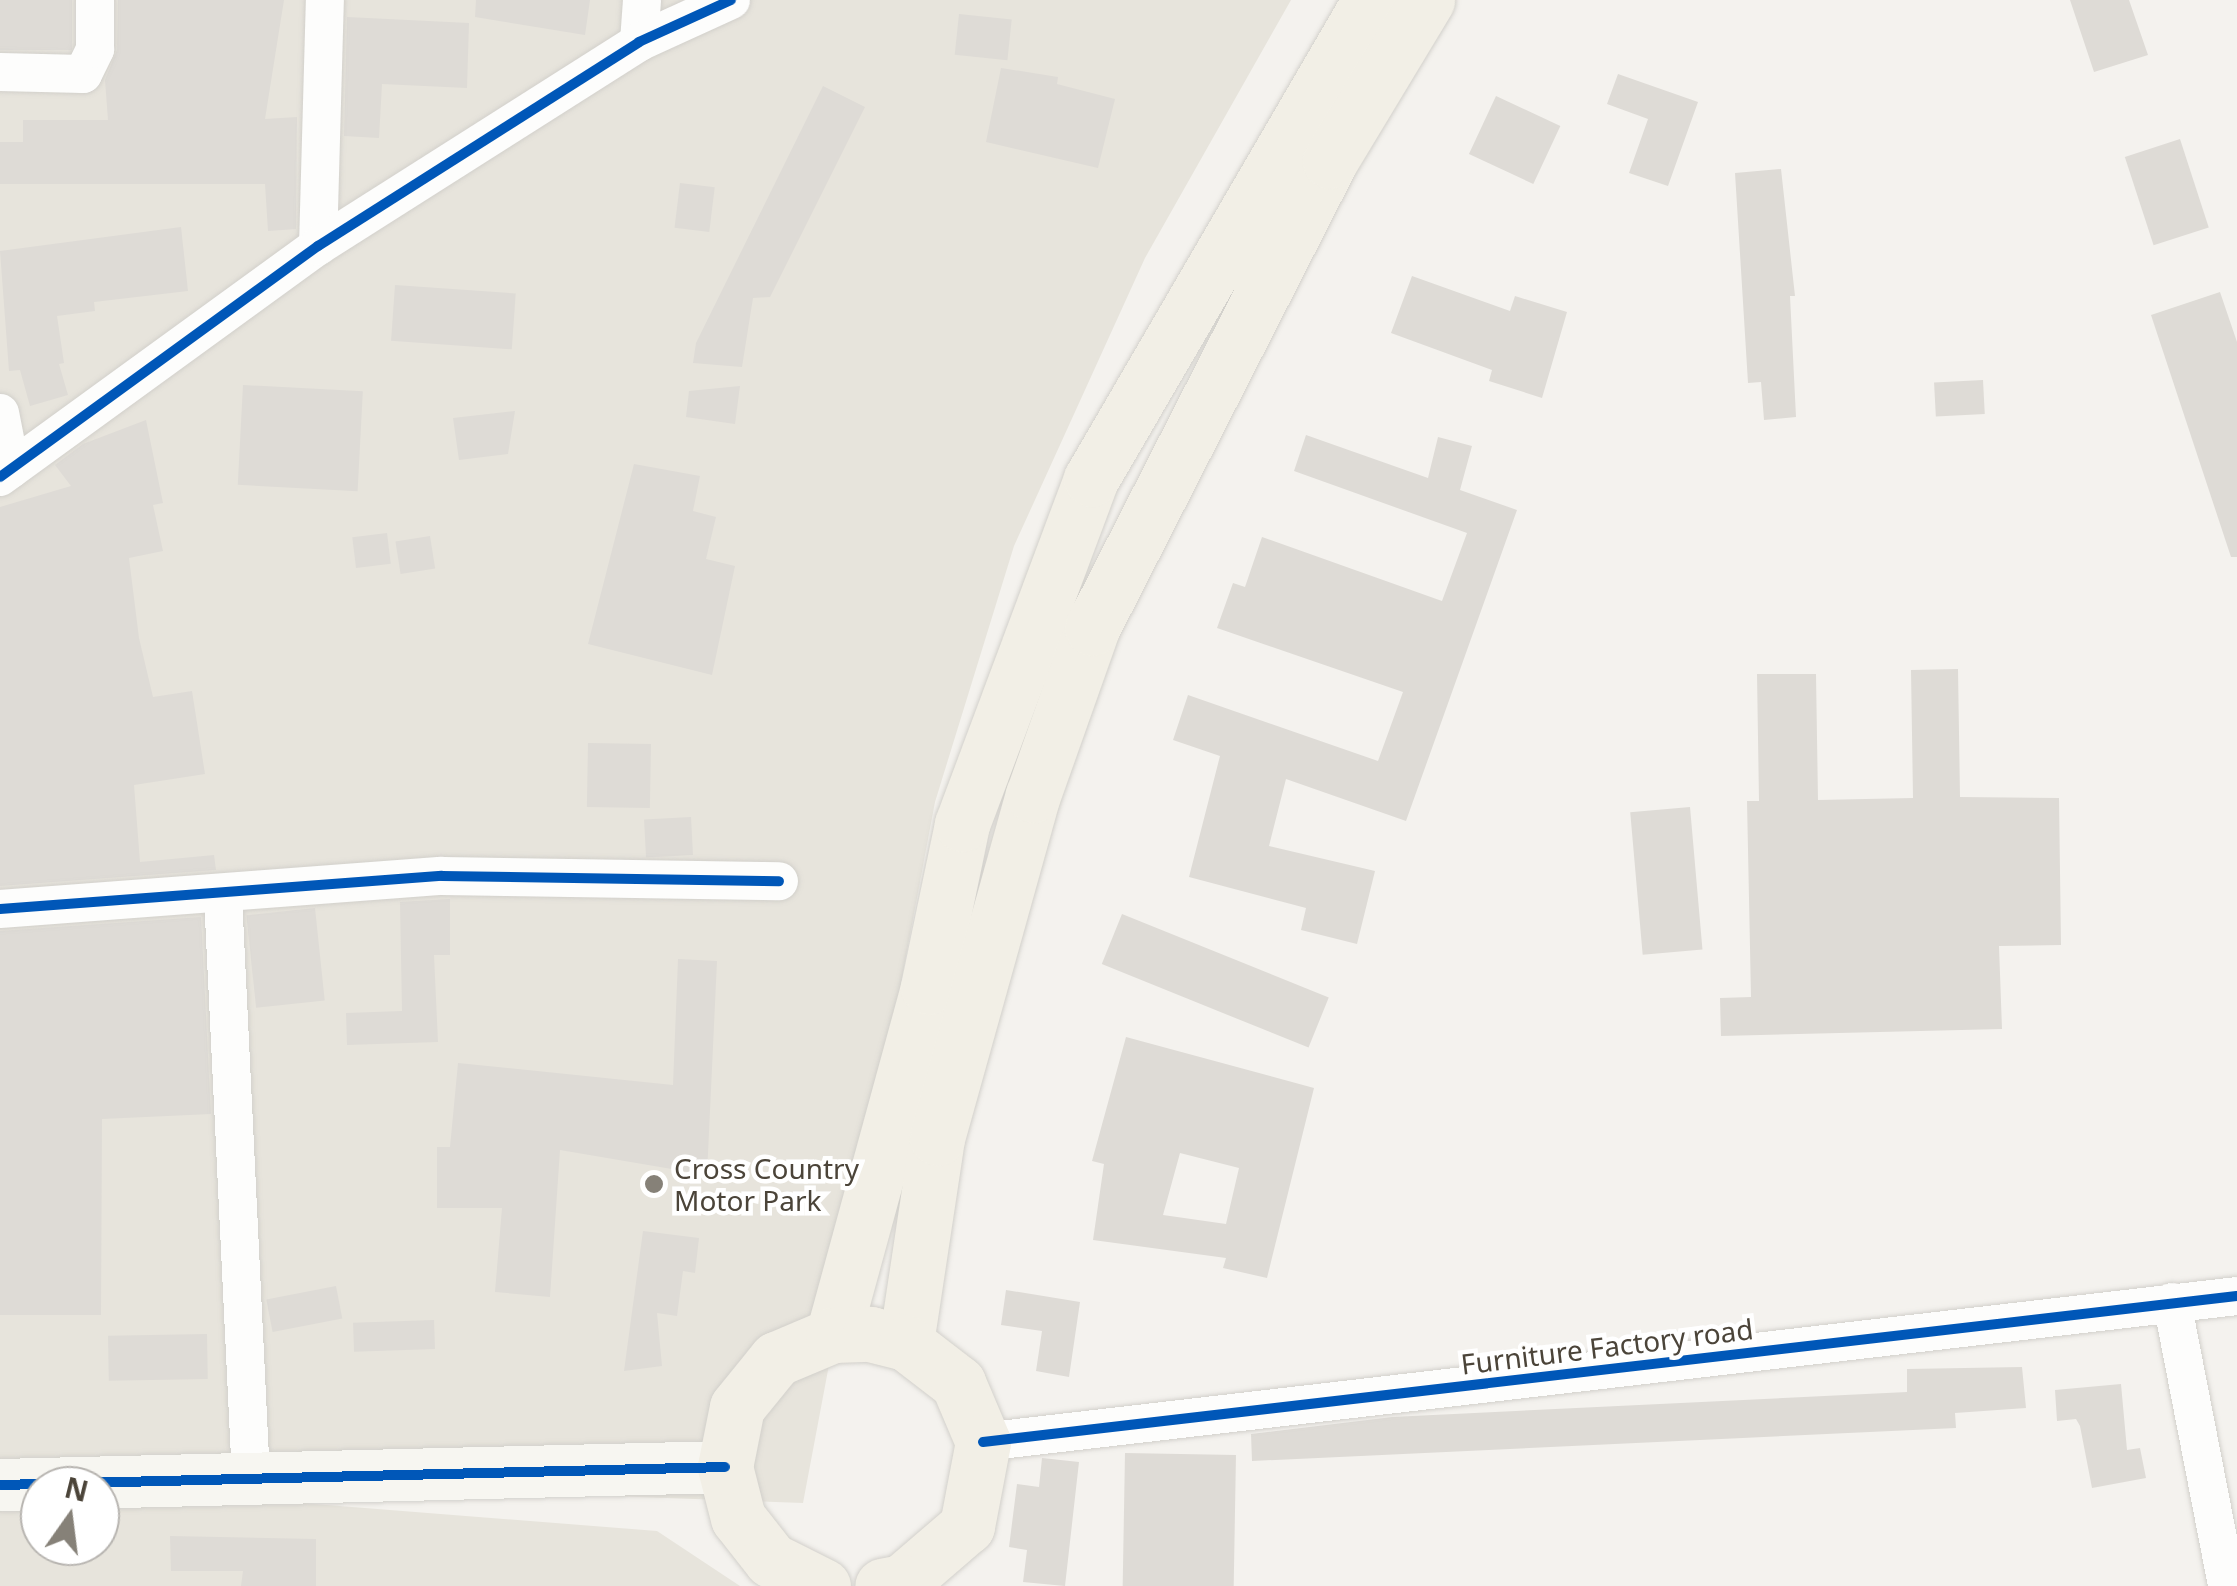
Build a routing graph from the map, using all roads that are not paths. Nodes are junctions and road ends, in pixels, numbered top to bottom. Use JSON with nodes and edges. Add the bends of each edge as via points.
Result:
{"nodes":[{"id":1,"x":95,"y":0,"type":"edge"},
{"id":2,"x":325,"y":0,"type":"edge"},
{"id":3,"x":642,"y":0,"type":"edge"},
{"id":4,"x":731,"y":0,"type":"edge"},
{"id":5,"x":1370,"y":0,"type":"edge"},
{"id":6,"x":1428,"y":0,"type":"edge"},
{"id":7,"x":640,"y":42,"type":"junction"},
{"id":8,"x":0,"y":72,"type":"edge"},
{"id":9,"x":318,"y":246,"type":"junction"},
{"id":10,"x":0,"y":412,"type":"edge"},
{"id":11,"x":6,"y":473,"type":"edge"},
{"id":12,"x":779,"y":882,"type":"dead end"},
{"id":13,"x":223,"y":896,"type":"junction"},
{"id":14,"x":0,"y":908,"type":"edge"},
{"id":15,"x":2237,"y":1296,"type":"edge"},
{"id":16,"x":2172,"y":1302,"type":"junction"},
{"id":17,"x":833,"y":1334,"type":"junction"},
{"id":18,"x":906,"y":1343,"type":"junction"},
{"id":19,"x":983,"y":1442,"type":"junction"},
{"id":20,"x":726,"y":1467,"type":"junction"},
{"id":21,"x":251,"y":1478,"type":"junction"},
{"id":22,"x":0,"y":1485,"type":"edge"},
{"id":23,"x":895,"y":1585,"type":"edge"},
{"id":24,"x":819,"y":1586,"type":"edge"},
{"id":25,"x":2227,"y":1586,"type":"edge"}],
"edges":[{"from":1,"to":8,"type":"street","via":[[95,49],[83,74]]},
{"from":2,"to":9,"type":"street"},
{"from":3,"to":7,"type":"street"},
{"from":4,"to":7,"type":"street"},
{"from":5,"to":17,"type":"main road","via":[[1092,479],[962,824],[928,987]]},
{"from":6,"to":18,"type":"main road","via":[[1330,161],[1092,628],[1033,795],[938,1138]]},
{"from":7,"to":9,"type":"street"},
{"from":9,"to":11,"type":"street"},
{"from":10,"to":11,"type":"street"},
{"from":12,"to":13,"type":"street","via":[[442,876]]},
{"from":13,"to":14,"type":"street"},
{"from":13,"to":21,"type":"street"},
{"from":15,"to":16,"type":"street","name":"Furniture Factory road"},
{"from":16,"to":19,"type":"street","name":"Furniture Factory road"},
{"from":16,"to":25,"type":"street"},
{"from":17,"to":18,"type":"main road"},
{"from":17,"to":20,"type":"main road","via":[[776,1359],[737,1406]]},
{"from":18,"to":19,"type":"main road","via":[[958,1383]]},
{"from":19,"to":23,"type":"main road","via":[[968,1526]]},
{"from":20,"to":21,"type":"street"},
{"from":20,"to":24,"type":"main road","via":[[738,1518],[770,1560]]},
{"from":21,"to":22,"type":"street"}]}
